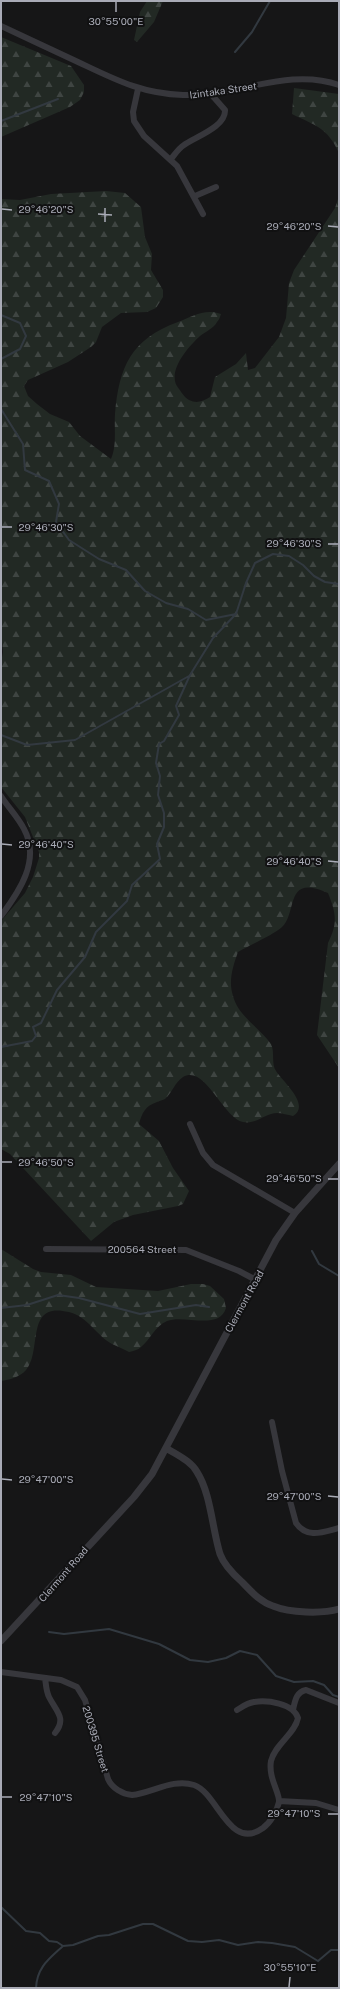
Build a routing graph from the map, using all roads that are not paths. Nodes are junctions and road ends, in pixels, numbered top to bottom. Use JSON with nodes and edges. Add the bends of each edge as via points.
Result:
{"nodes":[{"id":1,"x":1,"y":26,"type":"edge"},
{"id":2,"x":339,"y":85,"type":"edge"},
{"id":3,"x":138,"y":89,"type":"junction"},
{"id":4,"x":210,"y":93,"type":"junction"},
{"id":5,"x":171,"y":159,"type":"junction"},
{"id":6,"x":216,"y":186,"type":"dead end"},
{"id":7,"x":195,"y":196,"type":"junction"},
{"id":8,"x":203,"y":214,"type":"dead end"},
{"id":9,"x":1,"y":796,"type":"edge"},
{"id":10,"x":1,"y":916,"type":"edge"},
{"id":11,"x":190,"y":1124,"type":"dead end"},
{"id":12,"x":339,"y":1164,"type":"edge"},
{"id":13,"x":295,"y":1212,"type":"junction"},
{"id":14,"x":46,"y":1249,"type":"dead end"},
{"id":15,"x":256,"y":1280,"type":"junction"},
{"id":16,"x":272,"y":1422,"type":"dead end"},
{"id":17,"x":166,"y":1448,"type":"junction"},
{"id":18,"x":339,"y":1528,"type":"edge"},
{"id":19,"x":339,"y":1609,"type":"edge"},
{"id":20,"x":1,"y":1641,"type":"edge"},
{"id":21,"x":1,"y":1672,"type":"edge"},
{"id":22,"x":45,"y":1678,"type":"junction"},
{"id":23,"x":339,"y":1703,"type":"edge"},
{"id":24,"x":237,"y":1710,"type":"dead end"},
{"id":25,"x":293,"y":1710,"type":"junction"},
{"id":26,"x":55,"y":1733,"type":"dead end"},
{"id":27,"x":279,"y":1801,"type":"junction"},
{"id":28,"x":339,"y":1810,"type":"edge"}],
"edges":[{"from":1,"to":3,"type":"street","name":"Izintaka Street"},
{"from":2,"to":4,"type":"street","name":"Izintaka Street","via":[[301,80]]},
{"from":3,"to":4,"type":"street","name":"Izintaka Street","via":[[184,96]]},
{"from":3,"to":5,"type":"street","via":[[133,112],[134,121],[144,136]]},
{"from":4,"to":5,"type":"street","via":[[225,110],[223,118],[203,135],[182,146]]},
{"from":5,"to":7,"type":"street"},
{"from":6,"to":7,"type":"street"},
{"from":7,"to":8,"type":"street"},
{"from":9,"to":10,"type":"street","via":[[25,829],[29,852],[25,879]]},
{"from":11,"to":13,"type":"street","via":[[203,1153],[213,1165]]},
{"from":12,"to":13,"type":"street","name":"Clermont Road"},
{"from":13,"to":15,"type":"street","name":"Clermont Road","via":[[276,1240]]},
{"from":14,"to":15,"type":"street","name":"200564 Street","via":[[186,1250]]},
{"from":15,"to":17,"type":"street","name":"Clermont Road"},
{"from":16,"to":18,"type":"street","via":[[296,1523],[307,1533]]},
{"from":17,"to":19,"type":"street","via":[[191,1464],[197,1471],[204,1487],[220,1555],[230,1570],[257,1597],[283,1609],[321,1612]]},
{"from":17,"to":20,"type":"street","name":"Clermont Road","via":[[152,1474],[134,1497]]},
{"from":21,"to":22,"type":"street","name":"200395 Street"},
{"from":22,"to":26,"type":"street","via":[[47,1693],[61,1718],[60,1726]]},
{"from":22,"to":27,"type":"street","name":"200395 Street","via":[[72,1684],[83,1695],[108,1779],[121,1792],[132,1795],[178,1783],[196,1785],[230,1825],[242,1832],[257,1831],[268,1824]]},
{"from":23,"to":25,"type":"street","via":[[306,1690],[297,1696]]},
{"from":24,"to":25,"type":"street","via":[[251,1703],[260,1702],[278,1704]]},
{"from":25,"to":27,"type":"street","via":[[298,1720],[271,1761],[272,1781]]},
{"from":27,"to":28,"type":"street","via":[[316,1803]]}]}
